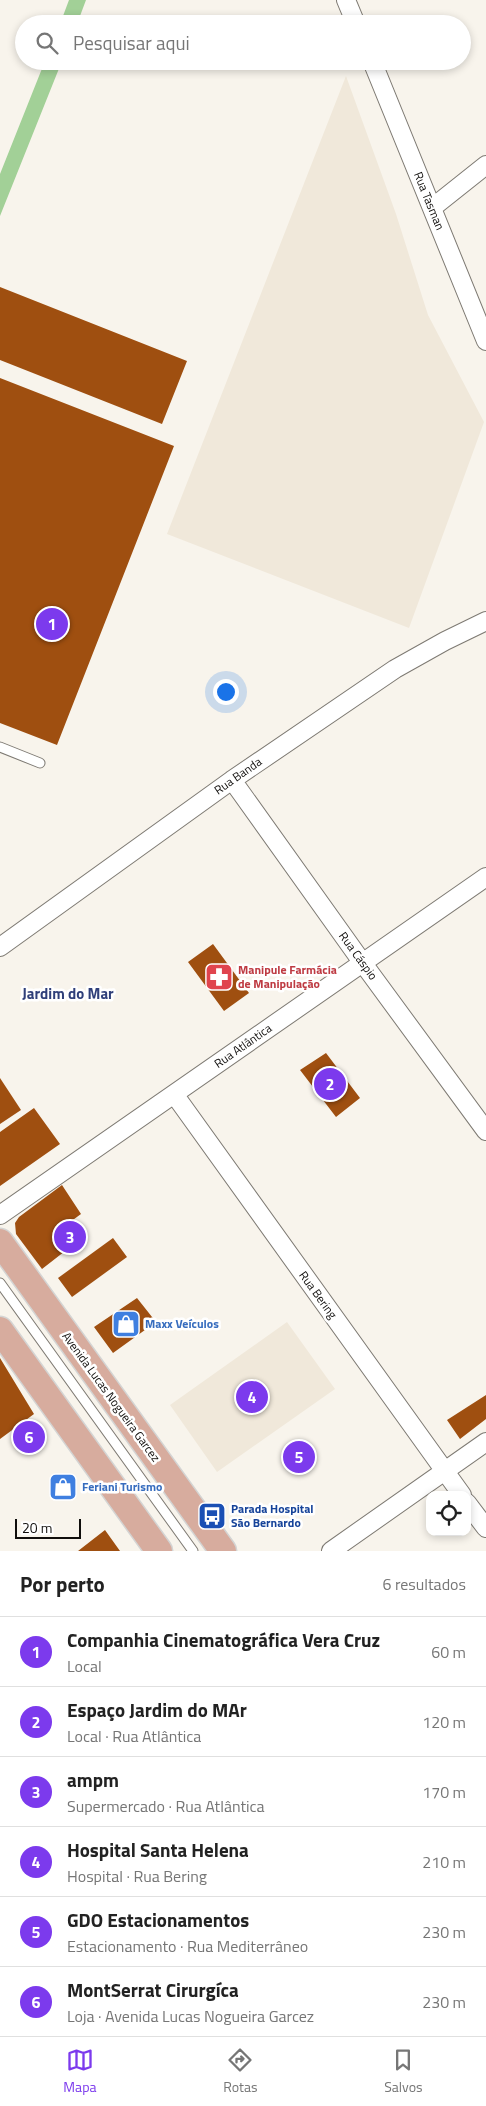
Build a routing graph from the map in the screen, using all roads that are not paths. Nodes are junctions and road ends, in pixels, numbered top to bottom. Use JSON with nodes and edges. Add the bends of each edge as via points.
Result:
{"nodes":[{"id":1,"x":352,"y":2,"type":"edge"},
{"id":2,"x":354,"y":15,"type":"edge"},
{"id":3,"x":376,"y":70,"type":"edge"},
{"id":4,"x":486,"y":165,"type":"edge"},
{"id":5,"x":432,"y":208,"type":"junction"},
{"id":6,"x":486,"y":341,"type":"edge"},
{"id":7,"x":486,"y":621,"type":"edge"},
{"id":8,"x":0,"y":746,"type":"edge"},
{"id":9,"x":40,"y":762,"type":"dead end"},
{"id":10,"x":232,"y":780,"type":"junction"},
{"id":11,"x":486,"y":876,"type":"edge"},
{"id":12,"x":0,"y":947,"type":"edge"},
{"id":13,"x":362,"y":962,"type":"junction"},
{"id":14,"x":174,"y":1094,"type":"junction"},
{"id":15,"x":486,"y":1131,"type":"edge"},
{"id":16,"x":0,"y":1215,"type":"edge"},
{"id":17,"x":0,"y":1242,"type":"edge"},
{"id":18,"x":0,"y":1283,"type":"edge"},
{"id":19,"x":0,"y":1330,"type":"edge"},
{"id":20,"x":486,"y":1442,"type":"edge"},
{"id":21,"x":445,"y":1472,"type":"junction"},
{"id":22,"x":459,"y":1491,"type":"edge"},
{"id":23,"x":471,"y":1507,"type":"edge"},
{"id":24,"x":486,"y":1528,"type":"edge"},
{"id":25,"x":159,"y":1551,"type":"edge"},
{"id":26,"x":193,"y":1551,"type":"edge"},
{"id":27,"x":223,"y":1551,"type":"edge"},
{"id":28,"x":330,"y":1551,"type":"edge"}],
"edges":[{"from":1,"to":2,"type":"street"},
{"from":3,"to":5,"type":"street","name":"Rua Tasman"},
{"from":4,"to":5,"type":"street"},
{"from":5,"to":6,"type":"street","name":"Rua Tasman"},
{"from":7,"to":10,"type":"street","name":"Rua Banda","via":[[403,665]]},
{"from":8,"to":9,"type":"lane"},
{"from":10,"to":12,"type":"street","name":"Rua Banda"},
{"from":10,"to":13,"type":"street","name":"Rua Cáspio"},
{"from":11,"to":13,"type":"street","name":"Rua Atlântica"},
{"from":13,"to":14,"type":"street","name":"Rua Atlântica"},
{"from":13,"to":15,"type":"street","name":"Rua Cáspio"},
{"from":14,"to":16,"type":"street","name":"Rua Atlântica"},
{"from":14,"to":21,"type":"street","name":"Rua Bering"},
{"from":17,"to":27,"type":"main road","name":"Avenida Lucas Nogueira Garcez"},
{"from":18,"to":26,"type":"lane"},
{"from":19,"to":25,"type":"main road"},
{"from":20,"to":21,"type":"street"},
{"from":21,"to":22,"type":"street","name":"Rua Bering"},
{"from":21,"to":28,"type":"street"},
{"from":23,"to":24,"type":"street"}]}
